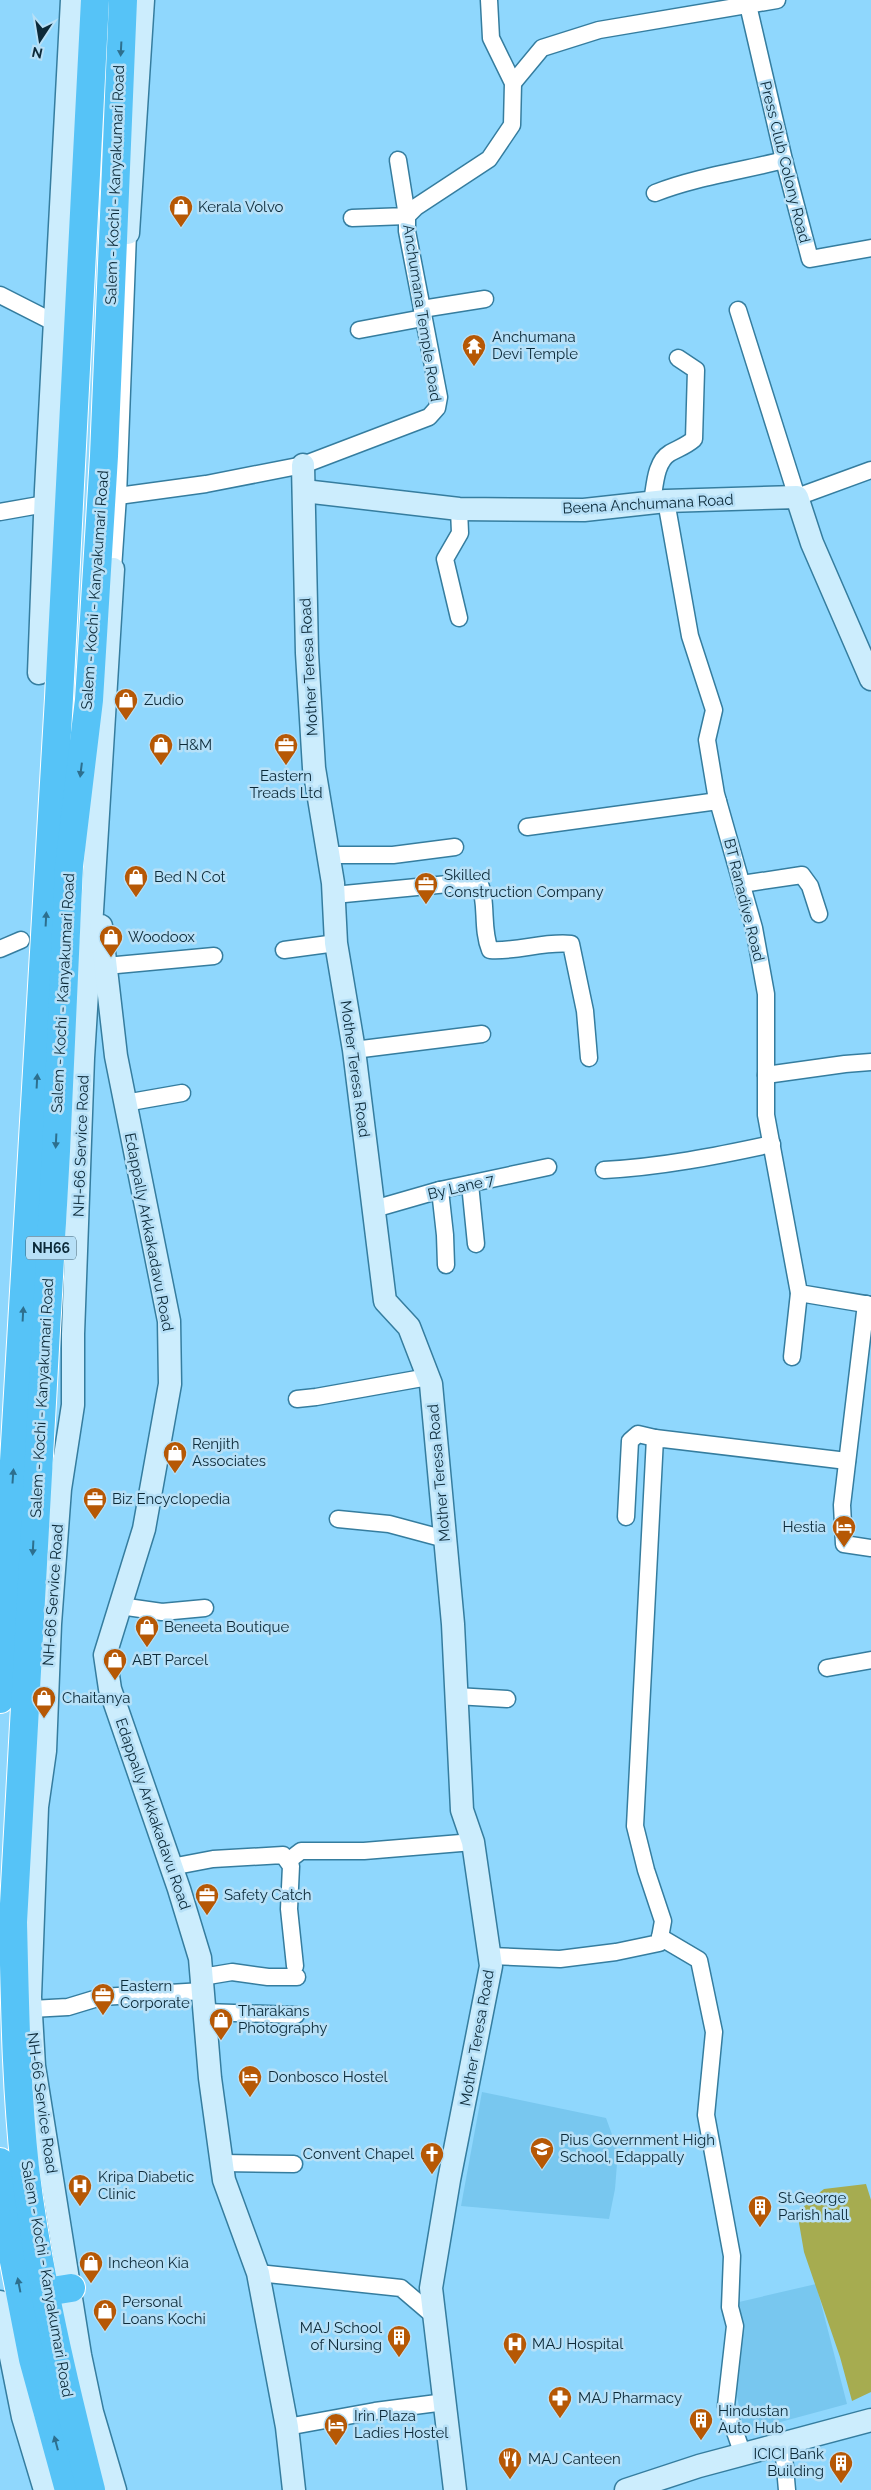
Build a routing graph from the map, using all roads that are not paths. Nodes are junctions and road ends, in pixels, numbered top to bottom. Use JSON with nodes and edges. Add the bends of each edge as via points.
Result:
{"nodes":[{"id":1,"x":72,"y":0,"type":"edge"},
{"id":2,"x":95,"y":0,"type":"edge"},
{"id":3,"x":123,"y":0,"type":"edge"},
{"id":4,"x":143,"y":0,"type":"edge"},
{"id":5,"x":489,"y":0,"type":"edge"},
{"id":6,"x":777,"y":0,"type":"edge"},
{"id":7,"x":748,"y":5,"type":"junction"},
{"id":8,"x":513,"y":83,"type":"junction"},
{"id":9,"x":88,"y":126,"type":"junction"},
{"id":10,"x":117,"y":129,"type":"junction"},
{"id":11,"x":398,"y":160,"type":"dead end"},
{"id":12,"x":784,"y":160,"type":"junction"},
{"id":13,"x":655,"y":193,"type":"dead end"},
{"id":14,"x":407,"y":216,"type":"junction"},
{"id":15,"x":352,"y":218,"type":"dead end"},
{"id":16,"x":128,"y":233,"type":"joint"},
{"id":17,"x":871,"y":248,"type":"edge"},
{"id":18,"x":0,"y":296,"type":"edge"},
{"id":19,"x":485,"y":299,"type":"dead end"},
{"id":20,"x":738,"y":310,"type":"dead end"},
{"id":21,"x":422,"y":314,"type":"junction"},
{"id":22,"x":67,"y":328,"type":"junction"},
{"id":23,"x":359,"y":330,"type":"dead end"},
{"id":24,"x":678,"y":358,"type":"dead end"},
{"id":25,"x":303,"y":465,"type":"junction"},
{"id":26,"x":871,"y":470,"type":"edge"},
{"id":27,"x":304,"y":491,"type":"junction"},
{"id":28,"x":118,"y":496,"type":"junction"},
{"id":29,"x":797,"y":498,"type":"junction"},
{"id":30,"x":659,"y":502,"type":"junction"},
{"id":31,"x":45,"y":504,"type":"junction"},
{"id":32,"x":459,"y":508,"type":"junction"},
{"id":33,"x":0,"y":512,"type":"edge"},
{"id":34,"x":105,"y":569,"type":"junction"},
{"id":35,"x":459,"y":618,"type":"dead end"},
{"id":36,"x":50,"y":673,"type":"junction"},
{"id":37,"x":871,"y":679,"type":"edge"},
{"id":38,"x":718,"y":801,"type":"junction"},
{"id":39,"x":528,"y":827,"type":"dead end"},
{"id":40,"x":455,"y":847,"type":"dead end"},
{"id":41,"x":328,"y":855,"type":"junction"},
{"id":42,"x":94,"y":872,"type":"junction"},
{"id":43,"x":742,"y":884,"type":"junction"},
{"id":44,"x":334,"y":895,"type":"junction"},
{"id":45,"x":820,"y":914,"type":"dead end"},
{"id":46,"x":21,"y":940,"type":"dead end"},
{"id":47,"x":336,"y":943,"type":"junction"},
{"id":48,"x":0,"y":949,"type":"edge"},
{"id":49,"x":284,"y":950,"type":"dead end"},
{"id":50,"x":214,"y":956,"type":"dead end"},
{"id":51,"x":106,"y":966,"type":"junction"},
{"id":52,"x":482,"y":1034,"type":"dead end"},
{"id":53,"x":354,"y":1050,"type":"junction"},
{"id":54,"x":589,"y":1058,"type":"dead end"},
{"id":55,"x":871,"y":1062,"type":"edge"},
{"id":56,"x":766,"y":1075,"type":"junction"},
{"id":57,"x":182,"y":1093,"type":"dead end"},
{"id":58,"x":125,"y":1103,"type":"junction"},
{"id":59,"x":772,"y":1144,"type":"junction"},
{"id":60,"x":548,"y":1167,"type":"dead end"},
{"id":61,"x":604,"y":1170,"type":"dead end"},
{"id":62,"x":470,"y":1184,"type":"junction"},
{"id":63,"x":440,"y":1190,"type":"junction"},
{"id":64,"x":374,"y":1208,"type":"junction"},
{"id":65,"x":476,"y":1244,"type":"dead end"},
{"id":66,"x":446,"y":1266,"type":"dead end"},
{"id":67,"x":799,"y":1293,"type":"junction"},
{"id":68,"x":869,"y":1304,"type":"edge"},
{"id":69,"x":792,"y":1357,"type":"dead end"},
{"id":70,"x":428,"y":1377,"type":"junction"},
{"id":71,"x":297,"y":1399,"type":"dead end"},
{"id":72,"x":655,"y":1438,"type":"junction"},
{"id":73,"x":847,"y":1461,"type":"junction"},
{"id":74,"x":5,"y":1509,"type":"edge"},
{"id":75,"x":626,"y":1517,"type":"dead end"},
{"id":76,"x":338,"y":1519,"type":"dead end"},
{"id":77,"x":445,"y":1539,"type":"junction"},
{"id":78,"x":871,"y":1548,"type":"edge"},
{"id":79,"x":120,"y":1606,"type":"junction"},
{"id":80,"x":205,"y":1608,"type":"dead end"},
{"id":81,"x":871,"y":1660,"type":"edge"},
{"id":82,"x":827,"y":1668,"type":"dead end"},
{"id":83,"x":456,"y":1696,"type":"junction"},
{"id":84,"x":0,"y":1699,"type":"edge"},
{"id":85,"x":507,"y":1699,"type":"dead end"},
{"id":86,"x":11,"y":1762,"type":"edge"},
{"id":87,"x":473,"y":1842,"type":"junction"},
{"id":88,"x":288,"y":1862,"type":"junction"},
{"id":89,"x":171,"y":1867,"type":"junction"},
{"id":90,"x":660,"y":1937,"type":"junction"},
{"id":91,"x":490,"y":1956,"type":"junction"},
{"id":92,"x":203,"y":1993,"type":"junction"},
{"id":93,"x":31,"y":2009,"type":"junction"},
{"id":94,"x":296,"y":2014,"type":"dead end"},
{"id":95,"x":0,"y":2162,"type":"edge"},
{"id":96,"x":221,"y":2163,"type":"junction"},
{"id":97,"x":294,"y":2164,"type":"dead end"},
{"id":98,"x":258,"y":2273,"type":"junction"},
{"id":99,"x":58,"y":2290,"type":"junction"},
{"id":100,"x":0,"y":2302,"type":"edge"},
{"id":101,"x":435,"y":2317,"type":"junction"},
{"id":102,"x":445,"y":2402,"type":"junction"},
{"id":103,"x":871,"y":2420,"type":"edge"},
{"id":104,"x":287,"y":2427,"type":"junction"},
{"id":105,"x":783,"y":2445,"type":"junction"},
{"id":106,"x":743,"y":2455,"type":"junction"},
{"id":107,"x":45,"y":2490,"type":"edge"},
{"id":108,"x":69,"y":2490,"type":"edge"},
{"id":109,"x":91,"y":2490,"type":"edge"},
{"id":110,"x":115,"y":2490,"type":"edge"},
{"id":111,"x":294,"y":2490,"type":"edge"},
{"id":112,"x":455,"y":2490,"type":"edge"},
{"id":113,"x":626,"y":2490,"type":"edge"},
{"id":114,"x":787,"y":2490,"type":"edge"}],
"edges":[{"from":1,"to":22,"type":"street"},
{"from":2,"to":9,"type":"highway","name":"Salem - Kochi - Kanyakumari Road","number":"NH66"},
{"from":3,"to":10,"type":"highway","name":"Salem - Kochi - Kanyakumari Road","number":"NH66","one_way":true},
{"from":4,"to":16,"type":"street"},
{"from":5,"to":8,"type":"street","via":[[491,38]]},
{"from":6,"to":7,"type":"street"},
{"from":7,"to":8,"type":"street","via":[[599,30],[552,44],[542,48]]},
{"from":7,"to":12,"type":"street","name":"Press Club Colony Road"},
{"from":8,"to":14,"type":"street","name":"Anchumana Temple Road","via":[[512,125],[489,159]]},
{"from":9,"to":10,"type":"highway"},
{"from":9,"to":22,"type":"highway","name":"Salem - Kochi - Kanyakumari Road","number":"NH66"},
{"from":10,"to":34,"type":"highway","name":"Salem - Kochi - Kanyakumari Road","number":"NH66"},
{"from":11,"to":14,"type":"street"},
{"from":12,"to":13,"type":"street","via":[[684,182]]},
{"from":12,"to":17,"type":"street","name":"Press Club Colony Road","via":[[810,259]]},
{"from":14,"to":15,"type":"street"},
{"from":14,"to":21,"type":"street","name":"Anchumana Temple Road"},
{"from":16,"to":28,"type":"street"},
{"from":18,"to":22,"type":"street"},
{"from":19,"to":21,"type":"street"},
{"from":20,"to":29,"type":"street"},
{"from":21,"to":23,"type":"street"},
{"from":21,"to":25,"type":"street","name":"Anchumana Temple Road","via":[[439,397],[437,408],[429,417]]},
{"from":22,"to":31,"type":"street"},
{"from":22,"to":36,"type":"highway","name":"Salem - Kochi - Kanyakumari Road","number":"NH66"},
{"from":24,"to":30,"type":"street","via":[[696,370],[694,439],[660,462]]},
{"from":25,"to":27,"type":"street","name":"Mother Teresa Road"},
{"from":25,"to":28,"type":"street","name":"Anchumana Temple Road","via":[[206,484]]},
{"from":26,"to":29,"type":"street"},
{"from":27,"to":32,"type":"street","name":"Beena Anchumana Road"},
{"from":27,"to":41,"type":"street","name":"Mother Teresa Road","via":[[307,653],[314,768]]},
{"from":28,"to":34,"type":"street"},
{"from":29,"to":30,"type":"street","name":"Beena Anchumana Road"},
{"from":29,"to":37,"type":"street","via":[[812,543]]},
{"from":30,"to":32,"type":"street","name":"Beena Anchumana Road","via":[[584,510]]},
{"from":30,"to":38,"type":"street","name":"BT Ranadive Road","via":[[690,636],[714,710],[707,740]]},
{"from":31,"to":33,"type":"street"},
{"from":31,"to":36,"type":"street"},
{"from":32,"to":35,"type":"street","via":[[460,533],[445,559]]},
{"from":34,"to":42,"type":"street"},
{"from":34,"to":86,"type":"highway","name":"Salem - Kochi - Kanyakumari Road","number":"NH66","one_way":true,"via":[[69,866],[56,1161]]},
{"from":74,"to":36,"type":"highway","name":"Salem - Kochi - Kanyakumari Road","number":"NH66","one_way":true},
{"from":38,"to":39,"type":"street"},
{"from":38,"to":43,"type":"street","name":"BT Ranadive Road"},
{"from":40,"to":41,"type":"street","via":[[394,855]]},
{"from":41,"to":44,"type":"street","name":"Mother Teresa Road"},
{"from":42,"to":51,"type":"street","name":"Edappally Arkkakadavu Road"},
{"from":42,"to":93,"type":"street","name":"NH-66 Service Road","via":[[83,1058],[73,1405],[60,1489],[45,1751],[37,1807]]},
{"from":43,"to":45,"type":"street","via":[[802,875],[810,886]]},
{"from":43,"to":56,"type":"street","name":"BT Ranadive Road","via":[[766,994]]},
{"from":44,"to":47,"type":"street","name":"Mother Teresa Road"},
{"from":44,"to":54,"type":"street","via":[[479,881],[483,890],[486,940],[490,950],[571,944],[585,1011]]},
{"from":46,"to":48,"type":"street"},
{"from":47,"to":49,"type":"street"},
{"from":47,"to":53,"type":"street","name":"Mother Teresa Road"},
{"from":50,"to":51,"type":"street"},
{"from":51,"to":58,"type":"street","name":"Edappally Arkkakadavu Road"},
{"from":52,"to":53,"type":"street"},
{"from":53,"to":64,"type":"street","name":"Mother Teresa Road"},
{"from":55,"to":56,"type":"street"},
{"from":56,"to":59,"type":"street","name":"BT Ranadive Road","via":[[766,1115]]},
{"from":57,"to":58,"type":"street"},
{"from":58,"to":79,"type":"street","name":"Edappally Arkkakadavu Road","via":[[169,1321],[170,1384],[144,1530]]},
{"from":59,"to":61,"type":"street","via":[[647,1168]]},
{"from":59,"to":67,"type":"street","name":"BT Ranadive Road"},
{"from":60,"to":62,"type":"street","name":"By Lane 7"},
{"from":62,"to":63,"type":"street","name":"By Lane 7"},
{"from":62,"to":65,"type":"street"},
{"from":63,"to":64,"type":"street","name":"By Lane 7"},
{"from":63,"to":66,"type":"street"},
{"from":64,"to":70,"type":"street","name":"Mother Teresa Road","via":[[385,1301],[409,1327]]},
{"from":67,"to":68,"type":"street"},
{"from":67,"to":69,"type":"street","name":"BT Ranadive Road"},
{"from":68,"to":73,"type":"street"},
{"from":70,"to":71,"type":"street"},
{"from":70,"to":77,"type":"street","name":"Mother Teresa Road"},
{"from":72,"to":73,"type":"street"},
{"from":72,"to":75,"type":"street","via":[[638,1434],[630,1441]]},
{"from":72,"to":90,"type":"street","via":[[635,1826],[663,1921]]},
{"from":73,"to":78,"type":"street","via":[[842,1505],[844,1544]]},
{"from":74,"to":84,"type":"highway","name":"Salem - Kochi - Kanyakumari Road","number":"NH66"},
{"from":76,"to":77,"type":"street","via":[[389,1524]]},
{"from":77,"to":83,"type":"street","name":"Mother Teresa Road"},
{"from":79,"to":80,"type":"street","via":[[162,1612]]},
{"from":79,"to":89,"type":"street","name":"Edappally Arkkakadavu Road","via":[[105,1655],[110,1689]]},
{"from":81,"to":82,"type":"street"},
{"from":83,"to":85,"type":"street"},
{"from":83,"to":87,"type":"street","name":"Mother Teresa Road","via":[[462,1810]]},
{"from":86,"to":99,"type":"highway","name":"Salem - Kochi - Kanyakumari Road","number":"NH66","via":[[16,2046],[25,2168]]},
{"from":87,"to":88,"type":"street","via":[[364,1851],[302,1851]]},
{"from":87,"to":91,"type":"street","name":"Mother Teresa Road"},
{"from":88,"to":89,"type":"street","via":[[284,1855],[213,1859]]},
{"from":88,"to":92,"type":"street","via":[[291,1866],[290,1910],[296,1971],[268,1977],[232,1972]]},
{"from":89,"to":92,"type":"street","name":"Edappally Arkkakadavu Road","via":[[200,1958]]},
{"from":90,"to":91,"type":"street","via":[[659,1943],[560,1959]]},
{"from":90,"to":106,"type":"street","via":[[699,1960],[714,2032],[706,2115],[732,2256],[730,2307],[735,2326],[726,2406]]},
{"from":91,"to":101,"type":"street","name":"Mother Teresa Road","via":[[491,1966],[431,2288]]},
{"from":92,"to":93,"type":"street","via":[[101,1997],[68,2007]]},
{"from":92,"to":94,"type":"street"},
{"from":92,"to":96,"type":"street","name":"Edappally Arkkakadavu Road"},
{"from":93,"to":99,"type":"street","name":"NH-66 Service Road"},
{"from":108,"to":95,"type":"highway","name":"Salem - Kochi - Kanyakumari Road","one_way":true,"via":[[33,2360],[10,2242]]},
{"from":96,"to":97,"type":"street"},
{"from":96,"to":98,"type":"street","name":"Edappally Arkkakadavu Road","via":[[224,2180]]},
{"from":98,"to":101,"type":"street","via":[[401,2288]]},
{"from":98,"to":104,"type":"street","name":"Edappally Arkkakadavu Road"},
{"from":99,"to":109,"type":"highway","name":"Salem - Kochi - Kanyakumari Road","number":"NH66","via":[[70,2408]]},
{"from":99,"to":110,"type":"street","name":"NH-66 Service Road","via":[[80,2355]]},
{"from":100,"to":107,"type":"street","via":[[23,2417]]},
{"from":101,"to":102,"type":"street","name":"Mother Teresa Road"},
{"from":102,"to":104,"type":"street"},
{"from":102,"to":112,"type":"street","name":"Mother Teresa Road"},
{"from":103,"to":105,"type":"street"},
{"from":104,"to":111,"type":"street","name":"Edappally Arkkakadavu Road"},
{"from":105,"to":106,"type":"street"},
{"from":105,"to":114,"type":"street"},
{"from":106,"to":113,"type":"street"}]}
